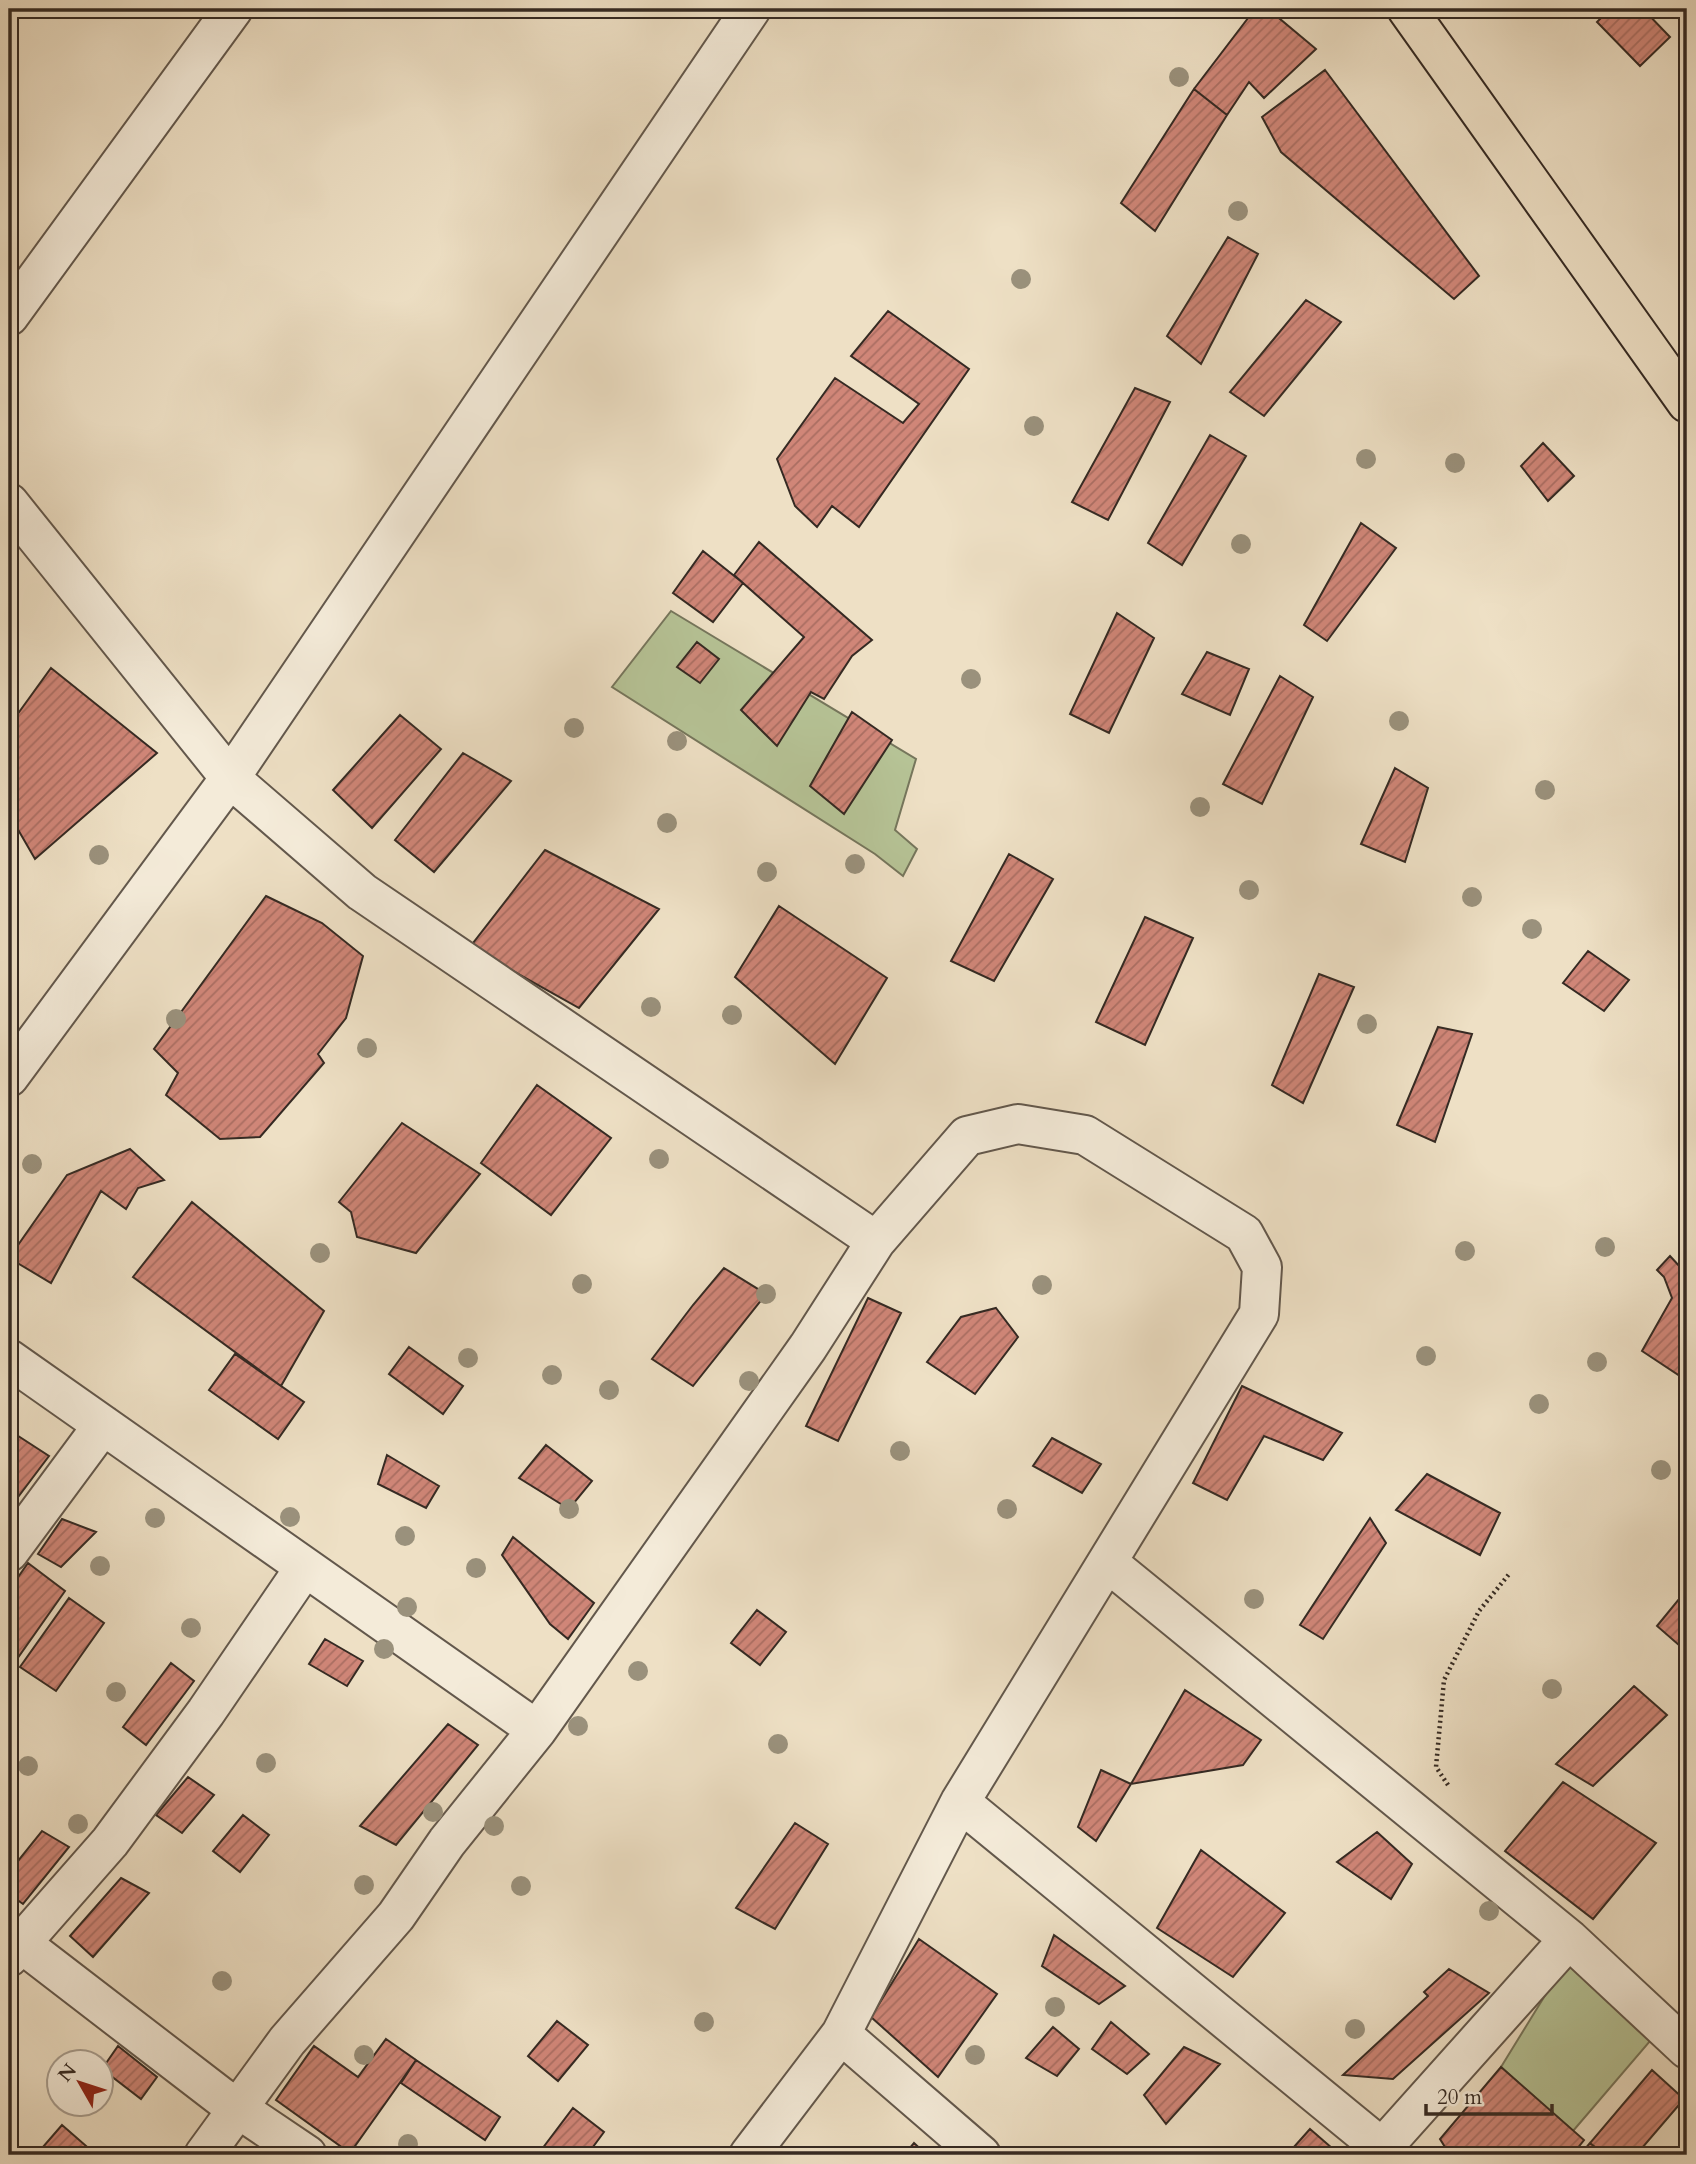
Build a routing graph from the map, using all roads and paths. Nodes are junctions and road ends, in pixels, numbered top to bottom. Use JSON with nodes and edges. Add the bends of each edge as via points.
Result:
{"nodes":[{"id":1,"x":233,"y":9,"type":"edge"},
{"id":2,"x":751,"y":9,"type":"edge"},
{"id":3,"x":1407,"y":9,"type":"edge"},
{"id":4,"x":9,"y":316,"type":"edge"},
{"id":5,"x":1687,"y":403,"type":"edge"},
{"id":6,"x":9,"y":503,"type":"edge"},
{"id":7,"x":230,"y":778,"type":"junction"},
{"id":8,"x":9,"y":1077,"type":"edge"},
{"id":9,"x":876,"y":1241,"type":"junction"},
{"id":10,"x":9,"y":1359,"type":"edge"},
{"id":11,"x":103,"y":1425,"type":"junction"},
{"id":12,"x":9,"y":1552,"type":"edge"},
{"id":13,"x":1107,"y":1562,"type":"junction"},
{"id":14,"x":305,"y":1567,"type":"junction"},
{"id":15,"x":1510,"y":1573,"type":"dead end"},
{"id":16,"x":537,"y":1730,"type":"junction"},
{"id":17,"x":1450,"y":1788,"type":"dead end"},
{"id":18,"x":960,"y":1802,"type":"junction"},
{"id":19,"x":1569,"y":1939,"type":"junction"},
{"id":20,"x":12,"y":1945,"type":"edge"},
{"id":21,"x":841,"y":2034,"type":"junction"},
{"id":22,"x":1687,"y":2049,"type":"edge"},
{"id":23,"x":239,"y":2109,"type":"junction"},
{"id":24,"x":1383,"y":2153,"type":"edge"},
{"id":25,"x":204,"y":2155,"type":"edge"},
{"id":26,"x":307,"y":2155,"type":"edge"},
{"id":27,"x":749,"y":2155,"type":"edge"},
{"id":28,"x":981,"y":2155,"type":"edge"}],
"edges":[{"from":1,"to":4,"type":"street"},
{"from":2,"to":7,"type":"street"},
{"from":3,"to":5,"type":"main road"},
{"from":6,"to":7,"type":"street"},
{"from":7,"to":8,"type":"street"},
{"from":7,"to":9,"type":"street","via":[[362,892]]},
{"from":9,"to":13,"type":"street","via":[[967,1136],[1018,1124],[1085,1135],[1244,1234],[1262,1267],[1259,1314]]},
{"from":9,"to":16,"type":"street","via":[[808,1347]]},
{"from":10,"to":11,"type":"street"},
{"from":11,"to":12,"type":"street"},
{"from":11,"to":14,"type":"street"},
{"from":13,"to":18,"type":"street"},
{"from":13,"to":19,"type":"street"},
{"from":14,"to":16,"type":"street"},
{"from":14,"to":20,"type":"street","via":[[110,1842]]},
{"from":15,"to":17,"type":"path","via":[[1479,1611],[1444,1680],[1436,1767]]},
{"from":16,"to":23,"type":"street","via":[[447,1842],[396,1916],[287,2041]]},
{"from":18,"to":21,"type":"street"},
{"from":18,"to":24,"type":"street"},
{"from":19,"to":22,"type":"street"},
{"from":19,"to":24,"type":"street"},
{"from":20,"to":23,"type":"street"},
{"from":21,"to":27,"type":"street"},
{"from":21,"to":28,"type":"street"},
{"from":23,"to":25,"type":"street"},
{"from":23,"to":26,"type":"street"}]}
